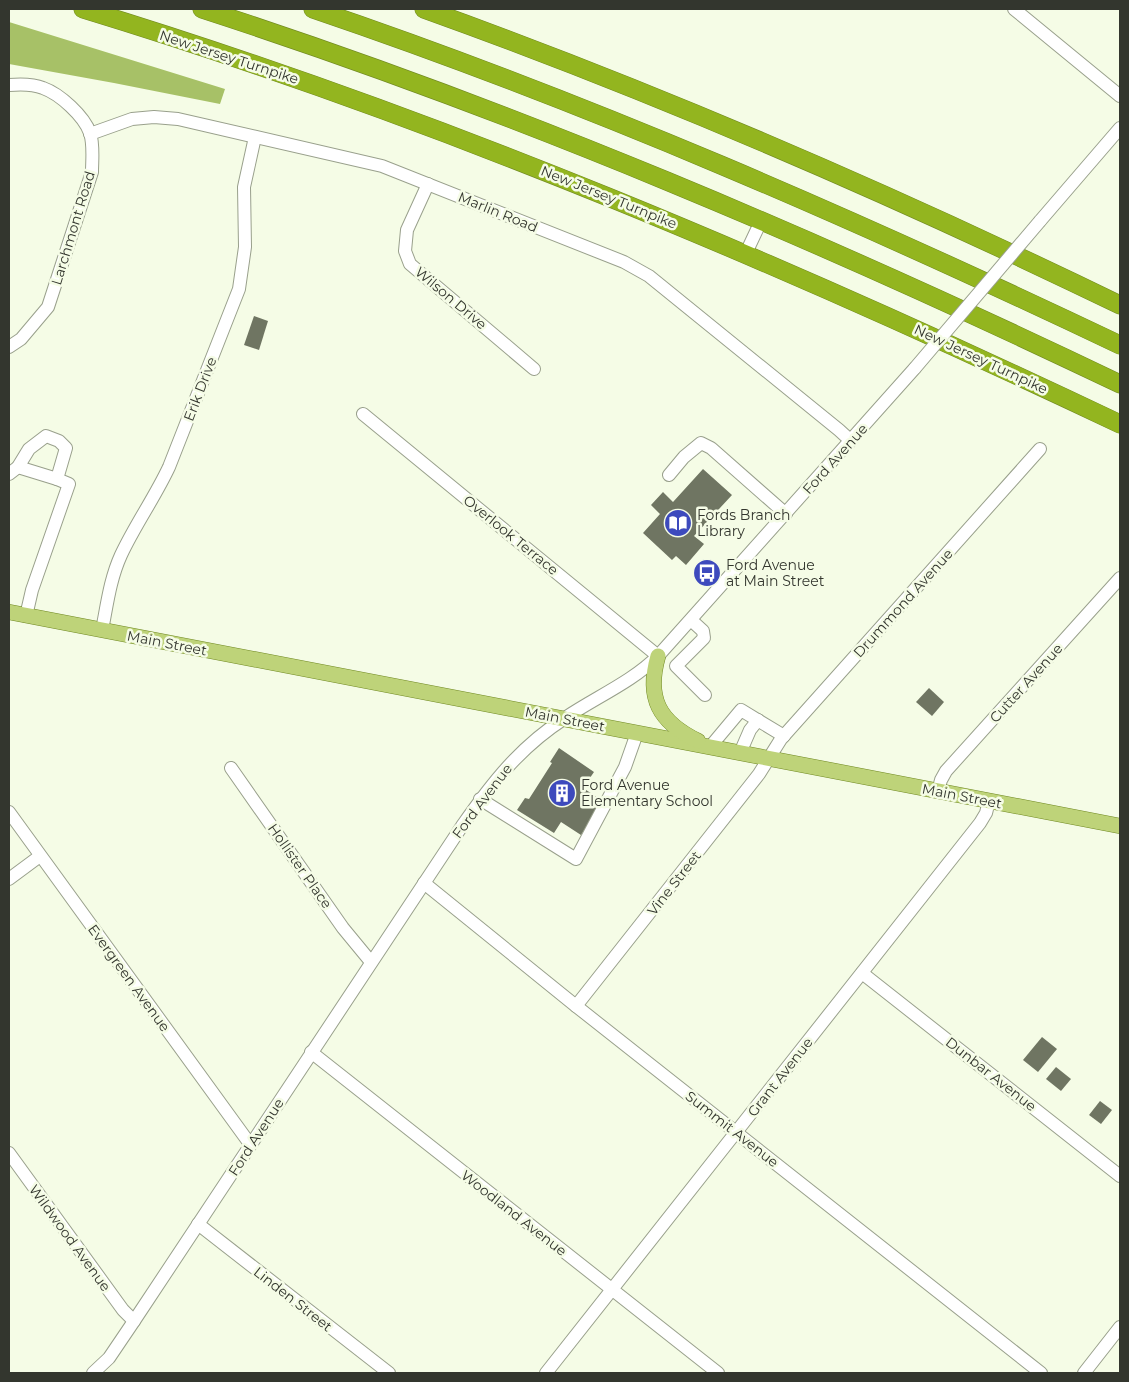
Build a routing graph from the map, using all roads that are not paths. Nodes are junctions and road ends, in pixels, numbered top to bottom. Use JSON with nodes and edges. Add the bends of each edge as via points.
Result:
{"nodes":[{"id":1,"x":83,"y":9,"type":"edge"},
{"id":2,"x":202,"y":9,"type":"edge"},
{"id":3,"x":313,"y":9,"type":"edge"},
{"id":4,"x":424,"y":9,"type":"edge"},
{"id":5,"x":1014,"y":9,"type":"edge"},
{"id":6,"x":9,"y":84,"type":"edge"},
{"id":7,"x":1120,"y":96,"type":"edge"},
{"id":8,"x":1120,"y":128,"type":"edge"},
{"id":9,"x":90,"y":134,"type":"junction"},
{"id":10,"x":255,"y":137,"type":"junction"},
{"id":11,"x":428,"y":184,"type":"junction"},
{"id":12,"x":761,"y":221,"type":"junction"},
{"id":13,"x":746,"y":253,"type":"junction"},
{"id":14,"x":1120,"y":305,"type":"edge"},
{"id":15,"x":1120,"y":345,"type":"edge"},
{"id":16,"x":9,"y":347,"type":"edge"},
{"id":17,"x":534,"y":369,"type":"dead end"},
{"id":18,"x":1120,"y":384,"type":"edge"},
{"id":19,"x":363,"y":414,"type":"dead end"},
{"id":20,"x":1120,"y":424,"type":"edge"},
{"id":21,"x":851,"y":441,"type":"junction"},
{"id":22,"x":1040,"y":449,"type":"dead end"},
{"id":23,"x":14,"y":470,"type":"edge"},
{"id":24,"x":669,"y":475,"type":"dead end"},
{"id":25,"x":57,"y":479,"type":"junction"},
{"id":26,"x":786,"y":514,"type":"junction"},
{"id":27,"x":1120,"y":578,"type":"edge"},
{"id":28,"x":9,"y":612,"type":"edge"},
{"id":29,"x":26,"y":616,"type":"junction"},
{"id":30,"x":691,"y":620,"type":"junction"},
{"id":31,"x":102,"y":630,"type":"junction"},
{"id":32,"x":662,"y":652,"type":"junction"},
{"id":33,"x":681,"y":662,"type":"junction"},
{"id":34,"x":705,"y":695,"type":"dead end"},
{"id":35,"x":564,"y":718,"type":"junction"},
{"id":36,"x":758,"y":720,"type":"junction"},
{"id":37,"x":637,"y":733,"type":"junction"},
{"id":38,"x":784,"y":736,"type":"junction"},
{"id":39,"x":710,"y":747,"type":"junction"},
{"id":40,"x":740,"y":753,"type":"junction"},
{"id":41,"x":769,"y":758,"type":"junction"},
{"id":42,"x":231,"y":768,"type":"dead end"},
{"id":43,"x":938,"y":791,"type":"junction"},
{"id":44,"x":480,"y":799,"type":"junction"},
{"id":45,"x":989,"y":801,"type":"junction"},
{"id":46,"x":9,"y":812,"type":"edge"},
{"id":47,"x":1120,"y":826,"type":"edge"},
{"id":48,"x":40,"y":856,"type":"junction"},
{"id":49,"x":9,"y":879,"type":"edge"},
{"id":50,"x":424,"y":883,"type":"junction"},
{"id":51,"x":372,"y":962,"type":"junction"},
{"id":52,"x":862,"y":973,"type":"junction"},
{"id":53,"x":576,"y":1006,"type":"junction"},
{"id":54,"x":311,"y":1052,"type":"junction"},
{"id":55,"x":736,"y":1132,"type":"junction"},
{"id":56,"x":250,"y":1144,"type":"junction"},
{"id":57,"x":9,"y":1153,"type":"edge"},
{"id":58,"x":1120,"y":1176,"type":"edge"},
{"id":59,"x":198,"y":1224,"type":"junction"},
{"id":60,"x":611,"y":1290,"type":"junction"},
{"id":61,"x":134,"y":1321,"type":"junction"},
{"id":62,"x":1120,"y":1327,"type":"edge"},
{"id":63,"x":93,"y":1373,"type":"edge"},
{"id":64,"x":388,"y":1373,"type":"edge"},
{"id":65,"x":546,"y":1373,"type":"edge"},
{"id":66,"x":718,"y":1373,"type":"edge"},
{"id":67,"x":1041,"y":1373,"type":"edge"},
{"id":68,"x":1084,"y":1373,"type":"edge"}],
"edges":[{"from":1,"to":13,"type":"highway","name":"New Jersey Turnpike","via":[[333,91],[440,130]]},
{"from":2,"to":12,"type":"highway","via":[[453,95],[670,181]]},
{"from":3,"to":15,"type":"highway","via":[[484,70],[666,141],[866,227]]},
{"from":4,"to":14,"type":"highway","via":[[593,72],[782,150],[956,227]]},
{"from":5,"to":7,"type":"street"},
{"from":6,"to":9,"type":"street","name":"Larchmont Road","via":[[44,88],[72,107]]},
{"from":8,"to":21,"type":"street","name":"Ford Avenue","bridge":true},
{"from":9,"to":10,"type":"street","name":"Marlin Road","via":[[132,119],[154,117],[178,119]]},
{"from":9,"to":16,"type":"street","name":"Larchmont Road","via":[[92,172],[48,307],[21,339]]},
{"from":10,"to":11,"type":"street","name":"Marlin Road","via":[[382,166]]},
{"from":10,"to":31,"type":"street","name":"Erik Drive","via":[[244,187],[245,247],[238,289],[170,467],[115,569]]},
{"from":11,"to":17,"type":"street","name":"Wilson Drive","via":[[407,230],[405,251],[410,264]]},
{"from":11,"to":21,"type":"street","name":"Marlin Road","via":[[624,262],[648,276]]},
{"from":12,"to":13,"type":"street"},
{"from":12,"to":18,"type":"highway","via":[[939,299]]},
{"from":13,"to":20,"type":"highway","name":"New Jersey Turnpike"},
{"from":19,"to":32,"type":"street","name":"Overlook Terrace"},
{"from":21,"to":26,"type":"street","name":"Ford Avenue"},
{"from":22,"to":38,"type":"street","name":"Drummond Avenue"},
{"from":23,"to":25,"type":"street"},
{"from":23,"to":25,"type":"street","via":[[46,436],[66,448]]},
{"from":24,"to":26,"type":"street","via":[[701,443],[711,448]]},
{"from":25,"to":29,"type":"street","via":[[69,484]]},
{"from":26,"to":30,"type":"street","name":"Ford Avenue"},
{"from":27,"to":43,"type":"street","name":"Cutter Avenue","via":[[946,771]]},
{"from":28,"to":29,"type":"main road","name":"Main Street"},
{"from":29,"to":31,"type":"main road","name":"Main Street"},
{"from":30,"to":32,"type":"street","name":"Ford Avenue"},
{"from":30,"to":33,"type":"street","via":[[703,631],[704,638]]},
{"from":31,"to":35,"type":"main road","name":"Main Street"},
{"from":32,"to":33,"type":"street","name":"Overlook Terrace"},
{"from":32,"to":35,"type":"street","name":"Ford Avenue","via":[[636,674]]},
{"from":32,"to":39,"type":"main road","via":[[653,684],[658,707],[676,728]]},
{"from":33,"to":34,"type":"street","via":[[676,666]]},
{"from":35,"to":37,"type":"main road","name":"Main Street"},
{"from":35,"to":44,"type":"street","name":"Ford Avenue","via":[[512,760]]},
{"from":36,"to":38,"type":"street"},
{"from":36,"to":39,"type":"street","via":[[742,710]]},
{"from":36,"to":40,"type":"street"},
{"from":37,"to":39,"type":"main road","name":"Main Street"},
{"from":37,"to":44,"type":"street","via":[[625,767],[576,859]]},
{"from":38,"to":41,"type":"street","name":"Drummond Avenue"},
{"from":39,"to":40,"type":"main road","name":"Main Street"},
{"from":40,"to":41,"type":"main road","name":"Main Street"},
{"from":41,"to":43,"type":"main road","name":"Main Street"},
{"from":41,"to":53,"type":"street","name":"Vine Street"},
{"from":42,"to":51,"type":"street","name":"Hollister Place","via":[[343,928]]},
{"from":43,"to":45,"type":"main road","name":"Main Street"},
{"from":44,"to":50,"type":"street","name":"Ford Avenue"},
{"from":45,"to":47,"type":"main road","name":"Main Street"},
{"from":45,"to":52,"type":"street","name":"Grant Avenue","via":[[980,824]]},
{"from":46,"to":48,"type":"street","name":"Evergreen Avenue"},
{"from":48,"to":49,"type":"street"},
{"from":48,"to":56,"type":"street","name":"Evergreen Avenue"},
{"from":50,"to":51,"type":"street","name":"Ford Avenue"},
{"from":50,"to":53,"type":"street","name":"Summit Avenue"},
{"from":51,"to":54,"type":"street","name":"Ford Avenue"},
{"from":52,"to":55,"type":"street","name":"Grant Avenue"},
{"from":52,"to":58,"type":"street","name":"Dunbar Avenue"},
{"from":53,"to":55,"type":"street","name":"Summit Avenue"},
{"from":54,"to":56,"type":"street","name":"Ford Avenue"},
{"from":54,"to":60,"type":"street","name":"Woodland Avenue"},
{"from":55,"to":60,"type":"street","name":"Grant Avenue"},
{"from":55,"to":67,"type":"street","name":"Summit Avenue"},
{"from":56,"to":59,"type":"street","name":"Ford Avenue"},
{"from":57,"to":61,"type":"street","name":"Wildwood Avenue"},
{"from":59,"to":61,"type":"street","name":"Ford Avenue"},
{"from":59,"to":64,"type":"street","name":"Linden Street"},
{"from":60,"to":65,"type":"street","name":"Grant Avenue"},
{"from":60,"to":66,"type":"street","name":"Woodland Avenue"},
{"from":61,"to":63,"type":"street","name":"Ford Avenue","via":[[109,1358]]},
{"from":62,"to":68,"type":"street"}]}
